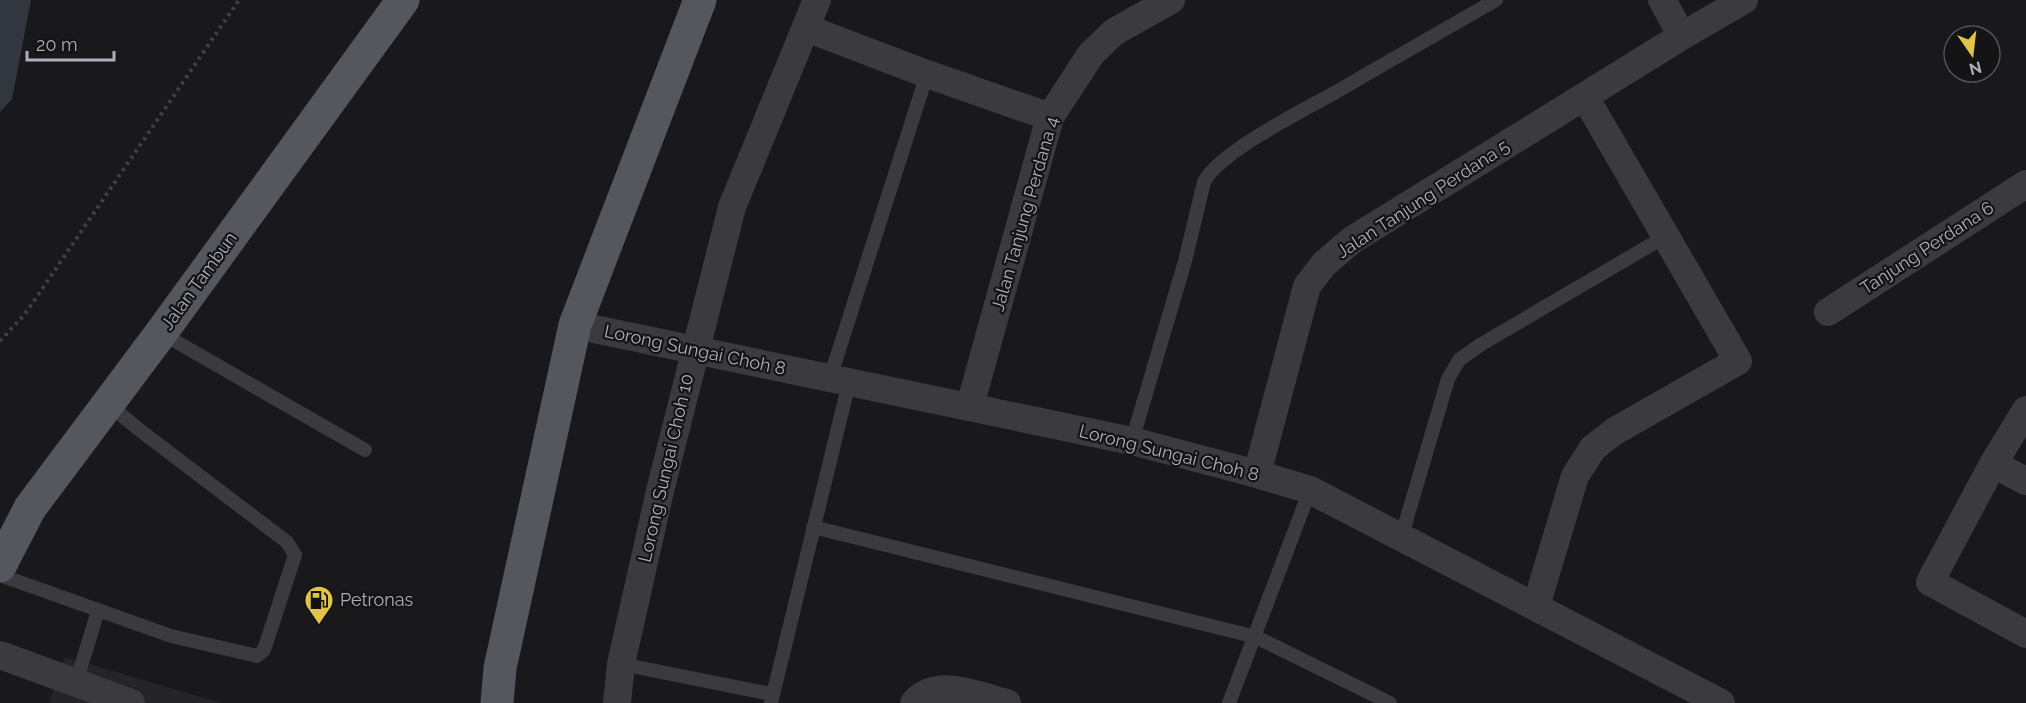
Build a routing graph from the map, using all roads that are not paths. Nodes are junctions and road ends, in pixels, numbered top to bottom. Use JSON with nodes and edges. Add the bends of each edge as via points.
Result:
{"nodes":[{"id":1,"x":403,"y":0,"type":"edge"},
{"id":2,"x":700,"y":0,"type":"edge"},
{"id":3,"x":817,"y":0,"type":"edge"},
{"id":4,"x":1171,"y":0,"type":"edge"},
{"id":5,"x":1496,"y":0,"type":"edge"},
{"id":6,"x":1662,"y":0,"type":"edge"},
{"id":7,"x":1744,"y":0,"type":"edge"},
{"id":8,"x":806,"y":28,"type":"junction"},
{"id":9,"x":1682,"y":36,"type":"junction"},
{"id":10,"x":927,"y":74,"type":"junction"},
{"id":11,"x":1585,"y":97,"type":"junction"},
{"id":12,"x":1050,"y":117,"type":"junction"},
{"id":13,"x":2026,"y":184,"type":"edge"},
{"id":14,"x":1666,"y":236,"type":"junction"},
{"id":15,"x":1828,"y":312,"type":"dead end"},
{"id":16,"x":575,"y":325,"type":"junction"},
{"id":17,"x":161,"y":333,"type":"junction"},
{"id":18,"x":694,"y":350,"type":"junction"},
{"id":19,"x":839,"y":381,"type":"junction"},
{"id":20,"x":107,"y":403,"type":"junction"},
{"id":21,"x":970,"y":406,"type":"junction"},
{"id":22,"x":2026,"y":410,"type":"edge"},
{"id":23,"x":1132,"y":441,"type":"junction"},
{"id":24,"x":365,"y":450,"type":"dead end"},
{"id":25,"x":1993,"y":464,"type":"junction"},
{"id":26,"x":1257,"y":474,"type":"junction"},
{"id":27,"x":2026,"y":482,"type":"edge"},
{"id":28,"x":1310,"y":490,"type":"junction"},
{"id":29,"x":813,"y":527,"type":"junction"},
{"id":30,"x":1401,"y":538,"type":"junction"},
{"id":31,"x":0,"y":566,"type":"edge"},
{"id":32,"x":0,"y":575,"type":"edge"},
{"id":33,"x":1536,"y":606,"type":"junction"},
{"id":34,"x":98,"y":611,"type":"junction"},
{"id":35,"x":2026,"y":634,"type":"edge"},
{"id":36,"x":1256,"y":637,"type":"junction"},
{"id":37,"x":0,"y":655,"type":"edge"},
{"id":38,"x":621,"y":664,"type":"junction"},
{"id":39,"x":76,"y":683,"type":"junction"},
{"id":40,"x":771,"y":698,"type":"edge"},
{"id":41,"x":103,"y":699,"type":"edge"},
{"id":42,"x":131,"y":703,"type":"edge"},
{"id":43,"x":497,"y":703,"type":"edge"},
{"id":44,"x":617,"y":703,"type":"edge"},
{"id":45,"x":914,"y":703,"type":"edge"},
{"id":46,"x":1007,"y":703,"type":"edge"},
{"id":47,"x":1229,"y":703,"type":"edge"},
{"id":48,"x":1390,"y":703,"type":"edge"},
{"id":49,"x":1721,"y":703,"type":"edge"}],
"edges":[{"from":1,"to":17,"type":"main road","name":"Jalan Tambun"},
{"from":2,"to":16,"type":"main road"},
{"from":3,"to":8,"type":"street","name":"Lorong Sungai Choh 10"},
{"from":4,"to":12,"type":"street","name":"Jalan Tanjung Perdana 4","via":[[1114,32],[1091,54]]},
{"from":5,"to":23,"type":"lane","via":[[1270,129],[1208,172]]},
{"from":6,"to":9,"type":"street"},
{"from":7,"to":9,"type":"street","name":"Jalan Tanjung Perdana 5"},
{"from":8,"to":10,"type":"street"},
{"from":8,"to":18,"type":"street","name":"Lorong Sungai Choh 10","via":[[732,207]]},
{"from":9,"to":11,"type":"street","name":"Jalan Tanjung Perdana 5"},
{"from":10,"to":12,"type":"street"},
{"from":10,"to":19,"type":"lane"},
{"from":11,"to":14,"type":"street"},
{"from":11,"to":26,"type":"street","name":"Jalan Tanjung Perdana 5","via":[[1352,240],[1324,264],[1307,286]]},
{"from":12,"to":21,"type":"street","name":"Jalan Tanjung Perdana 4"},
{"from":13,"to":15,"type":"street","name":"Tanjung Perdana 6"},
{"from":14,"to":30,"type":"lane","via":[[1459,360],[1448,379]]},
{"from":14,"to":33,"type":"street","via":[[1738,361],[1615,431],[1593,448],[1575,476]]},
{"from":16,"to":18,"type":"street","name":"Lorong Sungai Choh 8"},
{"from":16,"to":43,"type":"main road","via":[[500,668]]},
{"from":17,"to":20,"type":"main road","name":"Jalan Tambun"},
{"from":17,"to":24,"type":"lane"},
{"from":18,"to":19,"type":"street","name":"Lorong Sungai Choh 8"},
{"from":18,"to":38,"type":"street","name":"Lorong Sungai Choh 10"},
{"from":19,"to":21,"type":"street","name":"Lorong Sungai Choh 8"},
{"from":19,"to":29,"type":"lane"},
{"from":20,"to":31,"type":"main road","name":"Jalan Tambun","via":[[30,508]]},
{"from":20,"to":34,"type":"lane","via":[[287,542],[294,555],[264,650],[256,656],[171,636]]},
{"from":21,"to":23,"type":"street","name":"Lorong Sungai Choh 8"},
{"from":22,"to":25,"type":"street"},
{"from":23,"to":26,"type":"street","name":"Lorong Sungai Choh 8"},
{"from":25,"to":27,"type":"street"},
{"from":25,"to":35,"type":"street","via":[[1930,582]]},
{"from":26,"to":28,"type":"street","name":"Lorong Sungai Choh 8"},
{"from":28,"to":30,"type":"street","name":"Lorong Sungai Choh 8"},
{"from":28,"to":36,"type":"lane"},
{"from":29,"to":36,"type":"lane"},
{"from":29,"to":40,"type":"lane"},
{"from":30,"to":33,"type":"street","name":"Lorong Sungai Choh 8"},
{"from":32,"to":34,"type":"lane"},
{"from":33,"to":49,"type":"street","name":"Lorong Sungai Choh 8"},
{"from":34,"to":39,"type":"lane"},
{"from":36,"to":47,"type":"lane"},
{"from":36,"to":48,"type":"lane"},
{"from":37,"to":39,"type":"street"},
{"from":38,"to":40,"type":"lane"},
{"from":38,"to":44,"type":"street","name":"Lorong Sungai Choh 10"},
{"from":39,"to":41,"type":"street"},
{"from":41,"to":42,"type":"street"},
{"from":45,"to":46,"type":"street","via":[[928,692],[950,689]]}]}
